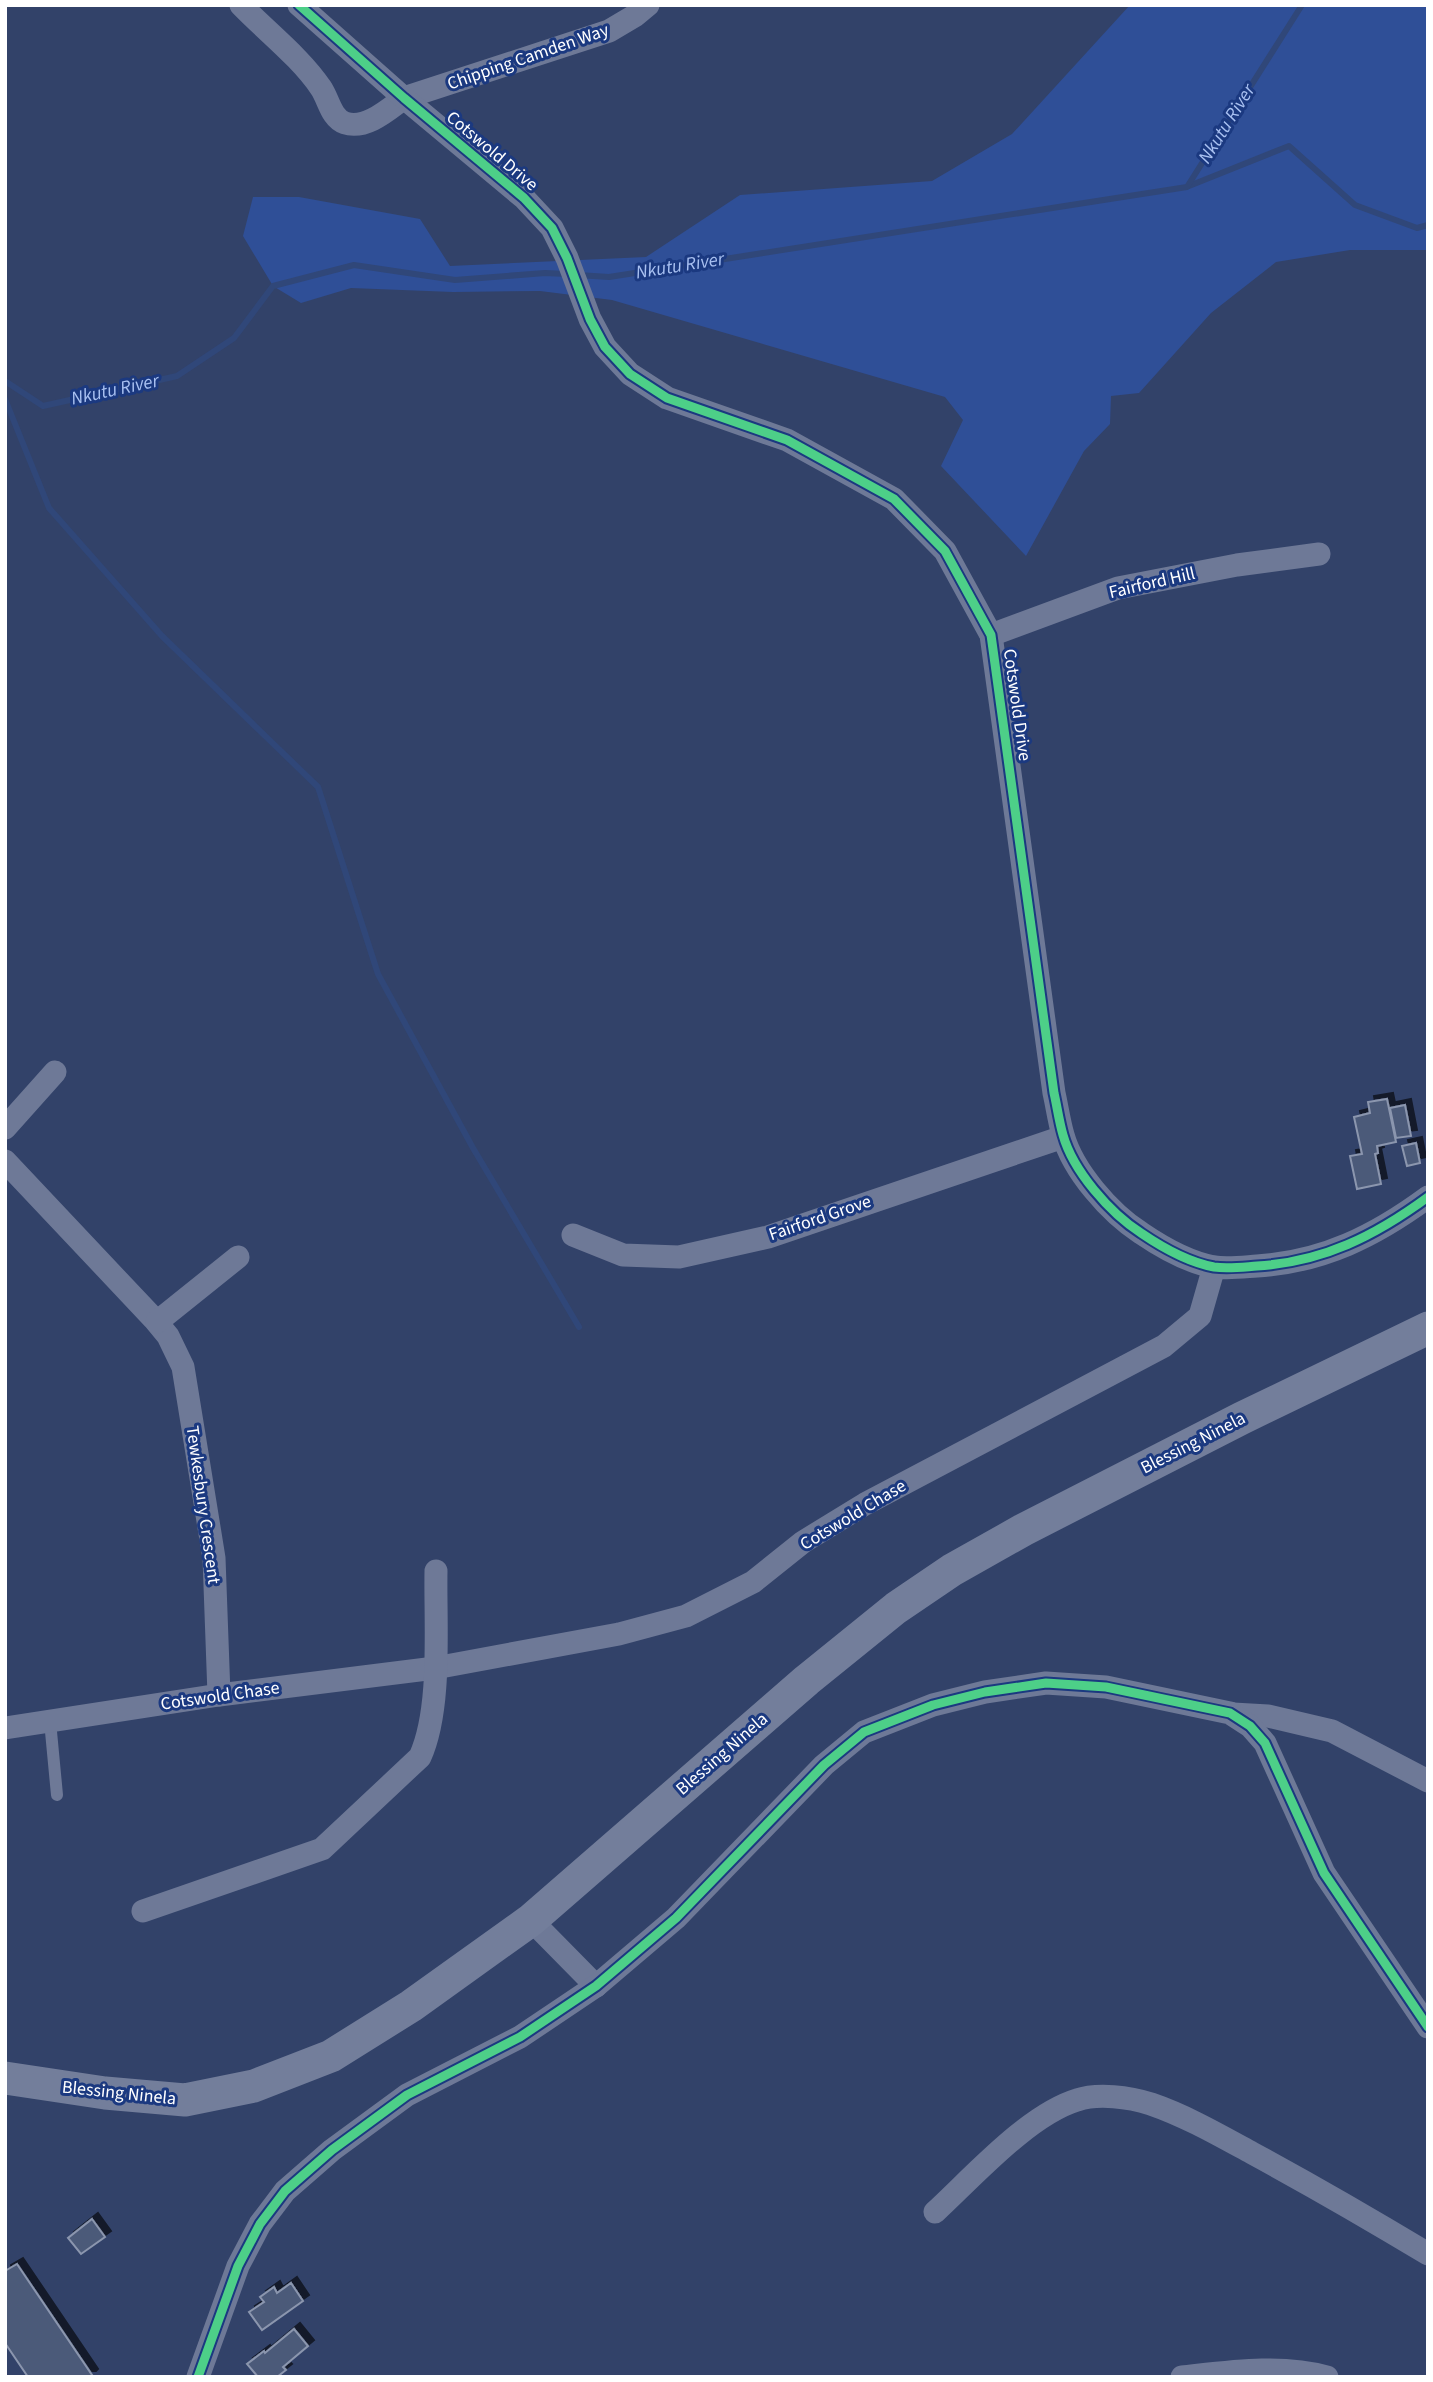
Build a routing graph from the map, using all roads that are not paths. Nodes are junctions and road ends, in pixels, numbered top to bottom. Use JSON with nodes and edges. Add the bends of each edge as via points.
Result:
{"nodes":[{"id":1,"x":241,"y":5,"type":"edge"},
{"id":2,"x":299,"y":5,"type":"edge"},
{"id":3,"x":648,"y":5,"type":"edge"},
{"id":4,"x":404,"y":98,"type":"junction"},
{"id":5,"x":1319,"y":554,"type":"dead end"},
{"id":6,"x":991,"y":635,"type":"junction"},
{"id":7,"x":55,"y":1072,"type":"dead end"},
{"id":8,"x":5,"y":1128,"type":"edge"},
{"id":9,"x":1063,"y":1137,"type":"junction"},
{"id":10,"x":5,"y":1161,"type":"edge"},
{"id":11,"x":1428,"y":1197,"type":"edge"},
{"id":12,"x":573,"y":1235,"type":"dead end"},
{"id":13,"x":238,"y":1258,"type":"dead end"},
{"id":14,"x":1214,"y":1267,"type":"junction"},
{"id":15,"x":158,"y":1322,"type":"junction"},
{"id":16,"x":1428,"y":1328,"type":"edge"},
{"id":17,"x":436,"y":1571,"type":"dead end"},
{"id":18,"x":435,"y":1668,"type":"junction"},
{"id":19,"x":219,"y":1695,"type":"junction"},
{"id":20,"x":1230,"y":1713,"type":"junction"},
{"id":21,"x":50,"y":1721,"type":"junction"},
{"id":22,"x":5,"y":1728,"type":"edge"},
{"id":23,"x":1428,"y":1781,"type":"edge"},
{"id":24,"x":57,"y":1796,"type":"dead end"},
{"id":25,"x":144,"y":1911,"type":"dead end"},
{"id":26,"x":531,"y":1920,"type":"junction"},
{"id":27,"x":596,"y":1986,"type":"junction"},
{"id":28,"x":1428,"y":2027,"type":"edge"},
{"id":29,"x":5,"y":2078,"type":"edge"},
{"id":30,"x":935,"y":2212,"type":"dead end"},
{"id":31,"x":1428,"y":2254,"type":"edge"},
{"id":32,"x":198,"y":2377,"type":"edge"},
{"id":33,"x":1182,"y":2377,"type":"edge"},
{"id":34,"x":1327,"y":2377,"type":"edge"}],
"edges":[{"from":1,"to":4,"type":"street","name":"Chipping Camden Way","via":[[300,63],[343,123],[380,116]]},
{"from":2,"to":4,"type":"street","name":"Cotswold Drive"},
{"from":3,"to":4,"type":"street","name":"Chipping Camden Way","via":[[609,31]]},
{"from":4,"to":6,"type":"street","name":"Cotswold Drive","via":[[524,198],[552,228],[590,319],[605,347],[630,374],[667,398],[787,440],[894,499],[945,551]]},
{"from":5,"to":6,"type":"street","name":"Fairford Hill","via":[[1118,588]]},
{"from":6,"to":9,"type":"street","name":"Cotswold Drive"},
{"from":7,"to":8,"type":"street"},
{"from":9,"to":12,"type":"street","name":"Fairford Grove","via":[[768,1237],[679,1257],[623,1255]]},
{"from":9,"to":14,"type":"street","name":"Cotswold Drive","via":[[1079,1169],[1120,1219],[1183,1258]]},
{"from":10,"to":15,"type":"street","name":"Tewkesbury Crescent"},
{"from":11,"to":14,"type":"street","name":"Cotswold Drive","via":[[1395,1221],[1333,1251],[1283,1265]]},
{"from":13,"to":15,"type":"street"},
{"from":14,"to":18,"type":"street","name":"Cotswold Chase","via":[[1200,1316],[1164,1346],[865,1504],[803,1542],[753,1582],[686,1616],[646,1627]]},
{"from":15,"to":19,"type":"street","name":"Tewkesbury Crescent","via":[[183,1367],[214,1558]]},
{"from":16,"to":26,"type":"street","name":"Blessing Ninela","via":[[1035,1524],[940,1578],[807,1680]]},
{"from":17,"to":18,"type":"street"},
{"from":18,"to":19,"type":"street","name":"Cotswold Chase"},
{"from":18,"to":25,"type":"street","via":[[427,1741],[420,1757],[322,1849]]},
{"from":19,"to":21,"type":"street","name":"Cotswold Chase"},
{"from":20,"to":23,"type":"street","via":[[1268,1716],[1332,1731]]},
{"from":20,"to":27,"type":"street","via":[[1106,1686],[1046,1683],[933,1705],[864,1732],[824,1765],[676,1918]]},
{"from":20,"to":28,"type":"street","via":[[1265,1743],[1324,1873]]},
{"from":21,"to":22,"type":"street","name":"Cotswold Chase"},
{"from":21,"to":24,"type":"lane"},
{"from":26,"to":27,"type":"street"},
{"from":26,"to":29,"type":"street","name":"Blessing Ninela","via":[[411,2006],[331,2056],[254,2086],[185,2100]]},
{"from":27,"to":32,"type":"street","via":[[520,2037],[407,2095],[285,2191],[260,2224],[238,2266]]},
{"from":30,"to":31,"type":"street","via":[[1047,2113],[1077,2099],[1105,2096],[1149,2103],[1198,2124]]},
{"from":33,"to":34,"type":"street","via":[[1252,2370]]}]}
